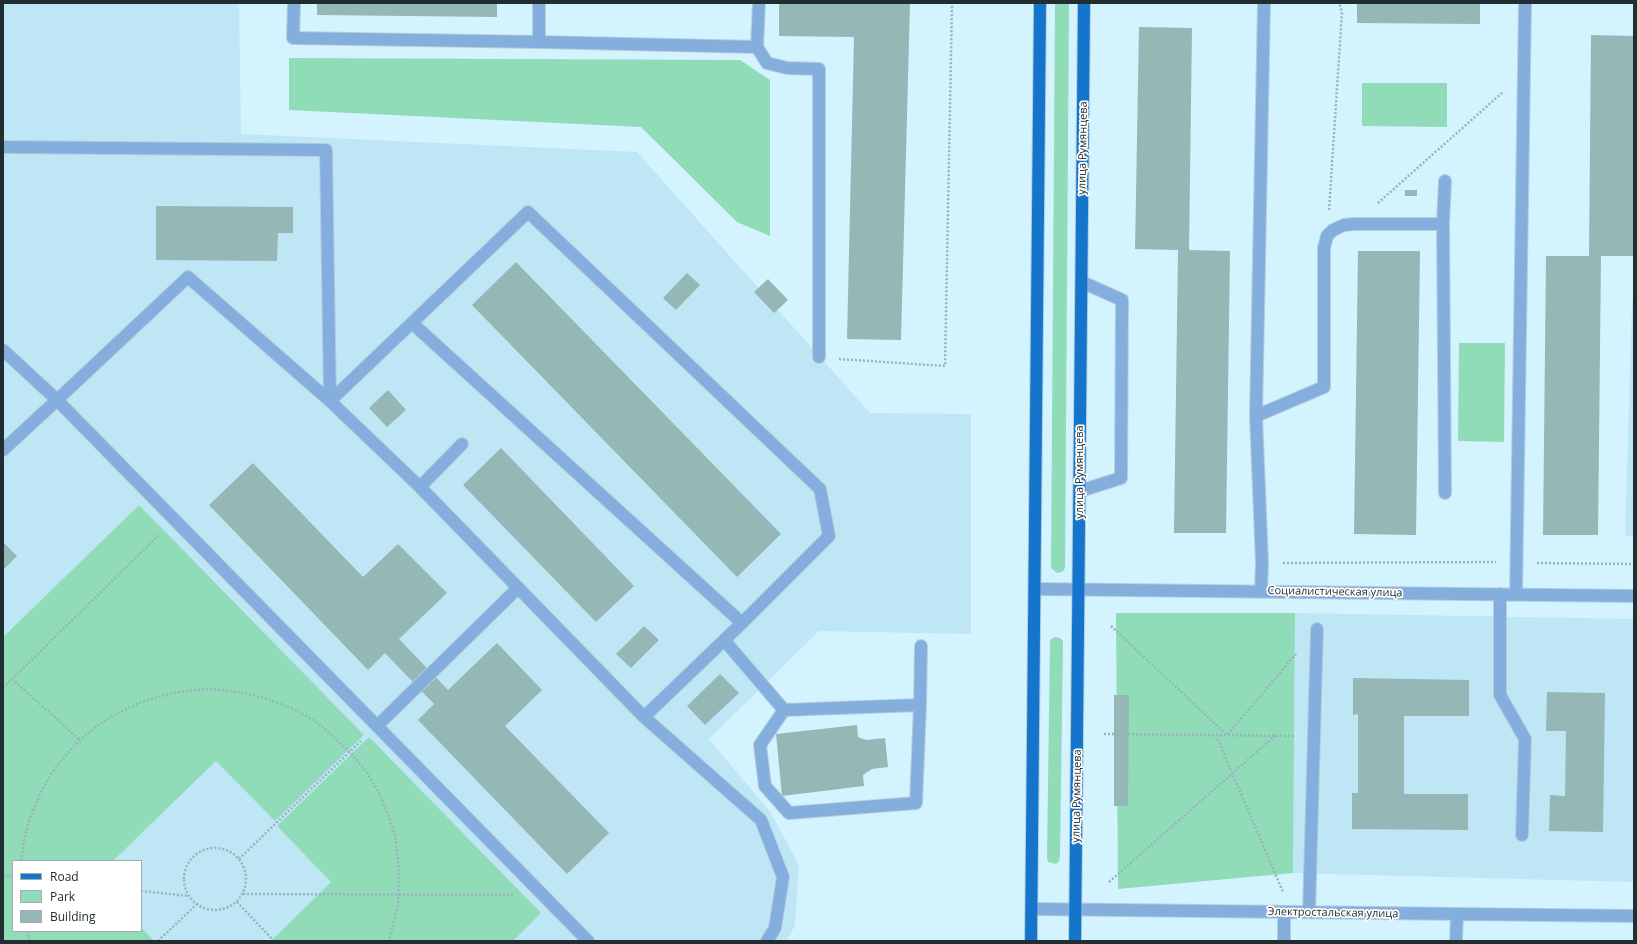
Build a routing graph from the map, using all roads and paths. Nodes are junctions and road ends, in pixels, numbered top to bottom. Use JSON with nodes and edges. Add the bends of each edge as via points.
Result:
{"nodes":[{"id":1,"x":294,"y":3,"type":"edge"},
{"id":2,"x":539,"y":3,"type":"edge"},
{"id":3,"x":758,"y":3,"type":"edge"},
{"id":4,"x":952,"y":3,"type":"edge"},
{"id":5,"x":1040,"y":3,"type":"edge"},
{"id":6,"x":1084,"y":3,"type":"edge"},
{"id":7,"x":1264,"y":3,"type":"edge"},
{"id":8,"x":1339,"y":3,"type":"edge"},
{"id":9,"x":1525,"y":3,"type":"edge"},
{"id":10,"x":539,"y":42,"type":"junction"},
{"id":11,"x":757,"y":47,"type":"junction"},
{"id":12,"x":1524,"y":73,"type":"junction"},
{"id":13,"x":3,"y":147,"type":"edge"},
{"id":14,"x":1445,"y":181,"type":"dead end"},
{"id":15,"x":1354,"y":224,"type":"junction"},
{"id":16,"x":1443,"y":224,"type":"junction"},
{"id":17,"x":1333,"y":230,"type":"junction"},
{"id":18,"x":1082,"y":282,"type":"junction"},
{"id":19,"x":412,"y":323,"type":"junction"},
{"id":20,"x":3,"y":350,"type":"edge"},
{"id":21,"x":818,"y":357,"type":"joint"},
{"id":22,"x":57,"y":400,"type":"junction"},
{"id":23,"x":330,"y":401,"type":"junction"},
{"id":24,"x":1256,"y":416,"type":"junction"},
{"id":25,"x":462,"y":444,"type":"dead end"},
{"id":26,"x":3,"y":450,"type":"edge"},
{"id":27,"x":420,"y":487,"type":"junction"},
{"id":28,"x":1080,"y":491,"type":"junction"},
{"id":29,"x":1445,"y":493,"type":"dead end"},
{"id":30,"x":174,"y":520,"type":"junction"},
{"id":31,"x":1517,"y":562,"type":"junction"},
{"id":32,"x":1262,"y":563,"type":"junction"},
{"id":33,"x":1634,"y":564,"type":"edge"},
{"id":34,"x":518,"y":588,"type":"junction"},
{"id":35,"x":1035,"y":589,"type":"junction"},
{"id":36,"x":1079,"y":589,"type":"junction"},
{"id":37,"x":1261,"y":591,"type":"junction"},
{"id":38,"x":1500,"y":594,"type":"junction"},
{"id":39,"x":1516,"y":594,"type":"junction"},
{"id":40,"x":1634,"y":596,"type":"edge"},
{"id":41,"x":742,"y":623,"type":"junction"},
{"id":42,"x":1111,"y":626,"type":"dead end"},
{"id":43,"x":1317,"y":629,"type":"joint"},
{"id":44,"x":724,"y":640,"type":"junction"},
{"id":45,"x":922,"y":646,"type":"dead end"},
{"id":46,"x":12,"y":679,"type":"junction"},
{"id":47,"x":3,"y":688,"type":"edge"},
{"id":48,"x":920,"y":705,"type":"junction"},
{"id":49,"x":784,"y":710,"type":"junction"},
{"id":50,"x":644,"y":718,"type":"junction"},
{"id":51,"x":377,"y":726,"type":"junction"},
{"id":52,"x":1104,"y":734,"type":"dead end"},
{"id":53,"x":1216,"y":735,"type":"junction"},
{"id":54,"x":1227,"y":735,"type":"junction"},
{"id":55,"x":1276,"y":735,"type":"junction"},
{"id":56,"x":1314,"y":736,"type":"junction"},
{"id":57,"x":80,"y":740,"type":"junction"},
{"id":58,"x":350,"y":752,"type":"junction"},
{"id":59,"x":1233,"y":774,"type":"junction"},
{"id":60,"x":1522,"y":835,"type":"dead end"},
{"id":61,"x":239,"y":859,"type":"junction"},
{"id":62,"x":21,"y":860,"type":"edge"},
{"id":63,"x":1109,"y":882,"type":"dead end"},
{"id":64,"x":142,"y":891,"type":"edge"},
{"id":65,"x":243,"y":894,"type":"junction"},
{"id":66,"x":398,"y":894,"type":"junction"},
{"id":67,"x":543,"y":895,"type":"junction"},
{"id":68,"x":189,"y":896,"type":"junction"},
{"id":69,"x":237,"y":902,"type":"junction"},
{"id":70,"x":197,"y":904,"type":"junction"},
{"id":71,"x":1032,"y":909,"type":"junction"},
{"id":72,"x":1076,"y":910,"type":"junction"},
{"id":73,"x":1288,"y":912,"type":"junction"},
{"id":74,"x":1309,"y":912,"type":"junction"},
{"id":75,"x":1457,"y":914,"type":"junction"},
{"id":76,"x":1634,"y":916,"type":"edge"},
{"id":77,"x":580,"y":938,"type":"edge"},
{"id":78,"x":158,"y":941,"type":"edge"},
{"id":79,"x":274,"y":941,"type":"edge"},
{"id":80,"x":389,"y":941,"type":"edge"},
{"id":81,"x":767,"y":941,"type":"edge"},
{"id":82,"x":1031,"y":941,"type":"edge"},
{"id":83,"x":1075,"y":941,"type":"edge"},
{"id":84,"x":1284,"y":941,"type":"edge"},
{"id":85,"x":1456,"y":941,"type":"edge"}],
"edges":[{"from":1,"to":10,"type":"street","via":[[293,38]]},
{"from":2,"to":10,"type":"street"},
{"from":3,"to":11,"type":"street"},
{"from":4,"to":21,"type":"path","via":[[945,366]]},
{"from":5,"to":35,"type":"main road"},
{"from":6,"to":18,"type":"main road","name":"улица Румянцева"},
{"from":7,"to":24,"type":"street"},
{"from":8,"to":17,"type":"path","via":[[1342,12],[1329,215]]},
{"from":9,"to":12,"type":"street"},
{"from":10,"to":11,"type":"street"},
{"from":11,"to":21,"type":"street","via":[[767,63],[787,68],[819,69]]},
{"from":12,"to":15,"type":"path"},
{"from":12,"to":31,"type":"street"},
{"from":13,"to":23,"type":"street","via":[[326,150]]},
{"from":14,"to":16,"type":"street"},
{"from":15,"to":16,"type":"street"},
{"from":15,"to":17,"type":"street"},
{"from":16,"to":29,"type":"street"},
{"from":17,"to":24,"type":"street","via":[[1327,236],[1324,248],[1324,387]]},
{"from":18,"to":28,"type":"main road","name":"улица Румянцева"},
{"from":18,"to":28,"type":"street","via":[[1122,300],[1121,478]]},
{"from":19,"to":23,"type":"street"},
{"from":19,"to":41,"type":"street"},
{"from":19,"to":41,"type":"street","via":[[528,212],[820,489],[829,536]]},
{"from":20,"to":22,"type":"street"},
{"from":22,"to":23,"type":"street","via":[[188,277]]},
{"from":22,"to":26,"type":"street"},
{"from":22,"to":30,"type":"street"},
{"from":23,"to":27,"type":"street"},
{"from":24,"to":32,"type":"street"},
{"from":25,"to":27,"type":"street"},
{"from":27,"to":34,"type":"street"},
{"from":28,"to":36,"type":"main road","name":"улица Румянцева"},
{"from":30,"to":46,"type":"path"},
{"from":30,"to":51,"type":"street"},
{"from":31,"to":32,"type":"path"},
{"from":31,"to":33,"type":"path"},
{"from":31,"to":39,"type":"street"},
{"from":32,"to":37,"type":"street"},
{"from":34,"to":50,"type":"street"},
{"from":34,"to":51,"type":"street"},
{"from":35,"to":36,"type":"street","name":"Социалистическая улица"},
{"from":35,"to":71,"type":"main road"},
{"from":36,"to":37,"type":"street","name":"Социалистическая улица"},
{"from":36,"to":72,"type":"main road","name":"улица Румянцева"},
{"from":37,"to":38,"type":"street","name":"Социалистическая улица"},
{"from":38,"to":39,"type":"street","name":"Социалистическая улица"},
{"from":38,"to":60,"type":"street","via":[[1500,696],[1525,739]]},
{"from":39,"to":40,"type":"street","name":"Социалистическая улица"},
{"from":41,"to":44,"type":"street"},
{"from":42,"to":54,"type":"path"},
{"from":43,"to":54,"type":"path"},
{"from":43,"to":56,"type":"street"},
{"from":44,"to":49,"type":"street"},
{"from":44,"to":50,"type":"street"},
{"from":45,"to":48,"type":"street"},
{"from":46,"to":47,"type":"path"},
{"from":46,"to":57,"type":"path"},
{"from":48,"to":49,"type":"street"},
{"from":48,"to":49,"type":"street","via":[[916,803],[789,813],[765,786],[760,745]]},
{"from":50,"to":81,"type":"street","via":[[761,820],[783,877],[775,928]]},
{"from":51,"to":58,"type":"path"},
{"from":51,"to":67,"type":"street"},
{"from":52,"to":53,"type":"path"},
{"from":53,"to":54,"type":"path"},
{"from":53,"to":59,"type":"path"},
{"from":54,"to":55,"type":"path"},
{"from":55,"to":56,"type":"path"},
{"from":55,"to":59,"type":"path"},
{"from":56,"to":74,"type":"street"},
{"from":57,"to":58,"type":"path","via":[[118,713],[139,703],[184,691],[208,689],[254,695],[284,705],[318,723]]},
{"from":57,"to":62,"type":"path","via":[[55,769],[39,796],[30,818]]},
{"from":58,"to":61,"type":"path"},
{"from":58,"to":66,"type":"path","via":[[367,773],[388,814],[395,836],[398,860]]},
{"from":59,"to":63,"type":"path"},
{"from":59,"to":73,"type":"path"},
{"from":61,"to":65,"type":"path","via":[[246,872]]},
{"from":61,"to":68,"type":"path","via":[[227,850],[217,848],[198,853],[186,868],[184,878]]},
{"from":64,"to":68,"type":"path"},
{"from":65,"to":66,"type":"path"},
{"from":65,"to":69,"type":"path"},
{"from":66,"to":67,"type":"path"},
{"from":66,"to":80,"type":"path"},
{"from":67,"to":77,"type":"street"},
{"from":68,"to":70,"type":"path"},
{"from":69,"to":70,"type":"path","via":[[228,908],[217,910],[206,909]]},
{"from":69,"to":79,"type":"path"},
{"from":70,"to":78,"type":"path"},
{"from":71,"to":72,"type":"street","name":"Электростальская улица"},
{"from":71,"to":82,"type":"main road"},
{"from":72,"to":73,"type":"street","name":"Электростальская улица"},
{"from":72,"to":83,"type":"main road","name":"улица Румянцева"},
{"from":73,"to":74,"type":"street","name":"Электростальская улица"},
{"from":73,"to":84,"type":"street"},
{"from":74,"to":75,"type":"street","name":"Электростальская улица"},
{"from":75,"to":76,"type":"street","name":"Электростальская улица"},
{"from":75,"to":85,"type":"street"}]}
